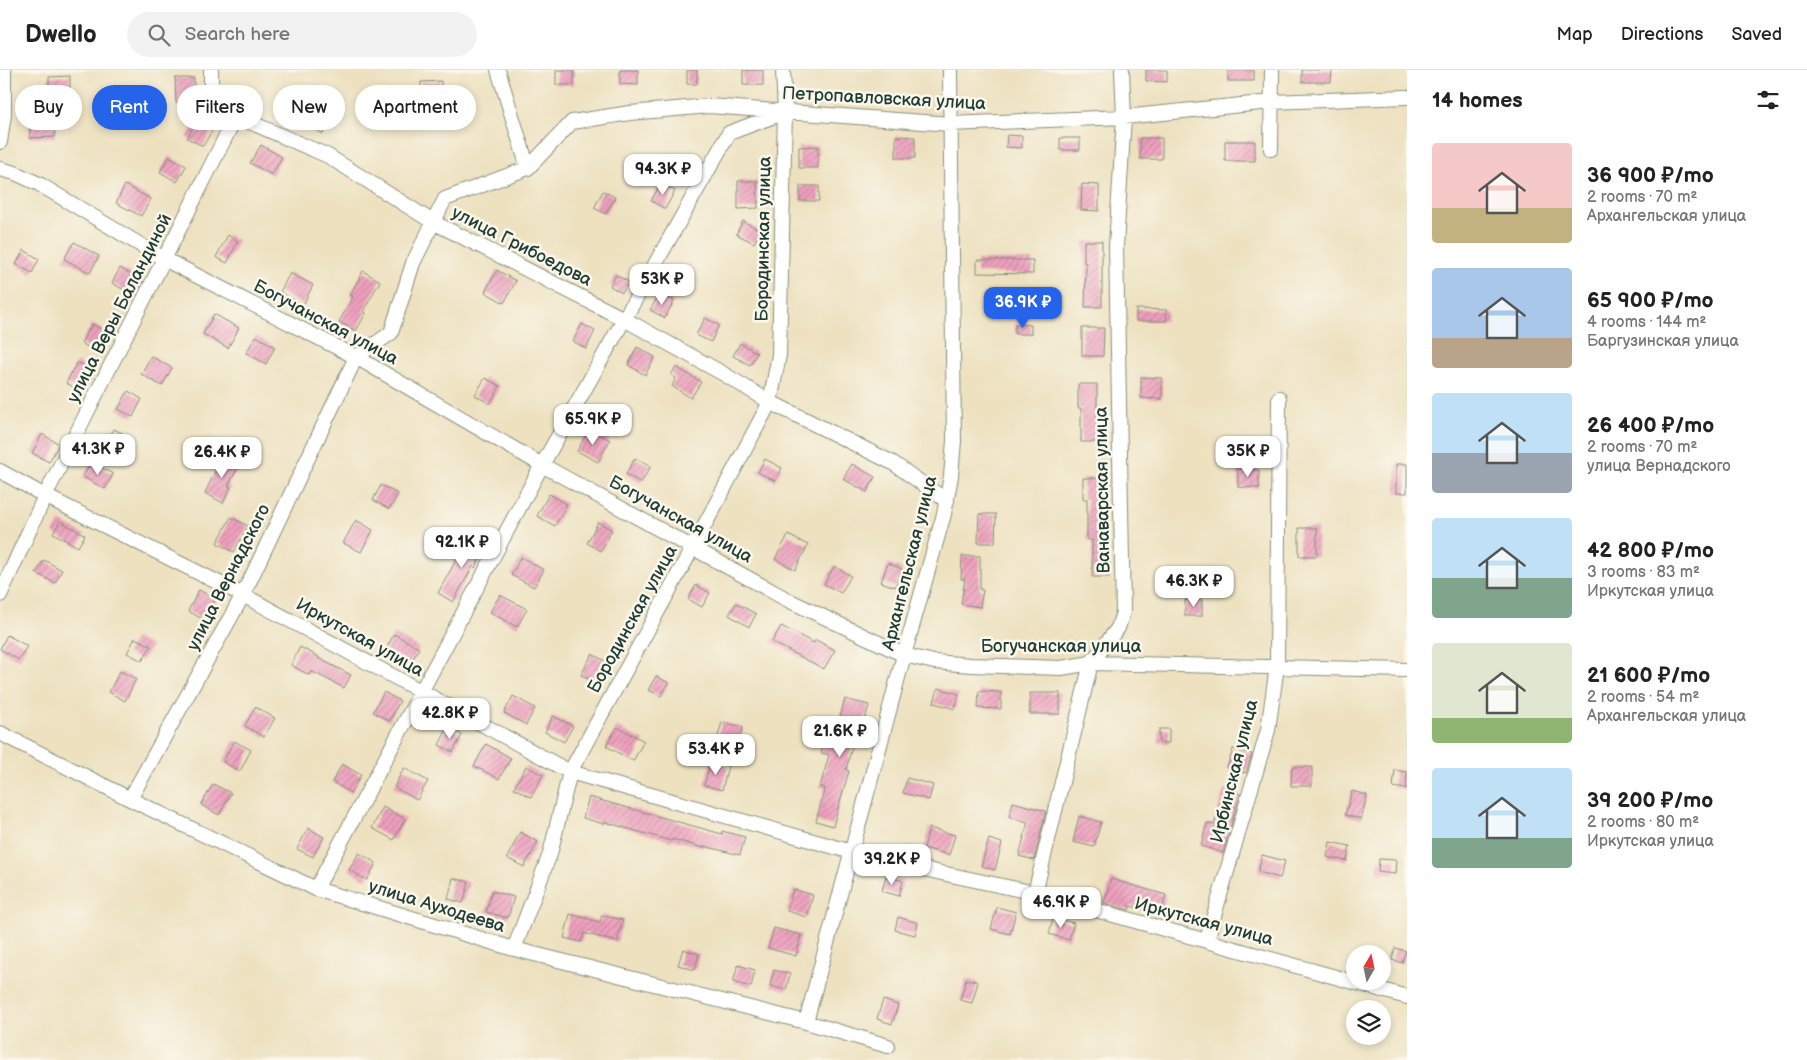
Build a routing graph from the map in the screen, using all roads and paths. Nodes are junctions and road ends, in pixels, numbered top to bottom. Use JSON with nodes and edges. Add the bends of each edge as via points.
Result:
{"nodes":[{"id":1,"x":4,"y":70,"type":"edge"},
{"id":2,"x":211,"y":70,"type":"edge"},
{"id":3,"x":498,"y":70,"type":"edge"},
{"id":4,"x":783,"y":70,"type":"edge"},
{"id":5,"x":950,"y":70,"type":"edge"},
{"id":6,"x":1122,"y":70,"type":"edge"},
{"id":7,"x":1272,"y":70,"type":"edge"},
{"id":8,"x":212,"y":85,"type":"edge"},
{"id":9,"x":1407,"y":97,"type":"edge"},
{"id":10,"x":1271,"y":102,"type":"junction"},
{"id":11,"x":784,"y":112,"type":"junction"},
{"id":12,"x":1124,"y":117,"type":"junction"},
{"id":13,"x":950,"y":124,"type":"junction"},
{"id":14,"x":263,"y":128,"type":"edge"},
{"id":15,"x":229,"y":130,"type":"edge"},
{"id":16,"x":0,"y":142,"type":"edge"},
{"id":17,"x":1271,"y":149,"type":"dead end"},
{"id":18,"x":528,"y":168,"type":"junction"},
{"id":19,"x":0,"y":169,"type":"edge"},
{"id":20,"x":433,"y":222,"type":"junction"},
{"id":21,"x":164,"y":258,"type":"junction"},
{"id":22,"x":624,"y":319,"type":"junction"},
{"id":23,"x":356,"y":357,"type":"junction"},
{"id":24,"x":1279,"y":398,"type":"dead end"},
{"id":25,"x":770,"y":402,"type":"junction"},
{"id":26,"x":542,"y":465,"type":"junction"},
{"id":27,"x":0,"y":471,"type":"edge"},
{"id":28,"x":45,"y":496,"type":"junction"},
{"id":29,"x":947,"y":501,"type":"junction"},
{"id":30,"x":693,"y":547,"type":"junction"},
{"id":31,"x":0,"y":595,"type":"edge"},
{"id":32,"x":243,"y":595,"type":"junction"},
{"id":33,"x":904,"y":655,"type":"junction"},
{"id":34,"x":1092,"y":663,"type":"junction"},
{"id":35,"x":1277,"y":666,"type":"junction"},
{"id":36,"x":1407,"y":670,"type":"edge"},
{"id":37,"x":422,"y":692,"type":"junction"},
{"id":38,"x":0,"y":733,"type":"edge"},
{"id":39,"x":570,"y":772,"type":"junction"},
{"id":40,"x":130,"y":799,"type":"junction"},
{"id":41,"x":852,"y":852,"type":"junction"},
{"id":42,"x":316,"y":889,"type":"junction"},
{"id":43,"x":1035,"y":893,"type":"junction"},
{"id":44,"x":1207,"y":940,"type":"junction"},
{"id":45,"x":514,"y":949,"type":"junction"},
{"id":46,"x":1407,"y":997,"type":"edge"},
{"id":47,"x":806,"y":1022,"type":"junction"},
{"id":48,"x":888,"y":1046,"type":"dead end"}],
"edges":[{"from":1,"to":16,"type":"street"},
{"from":2,"to":8,"type":"street"},
{"from":3,"to":18,"type":"street"},
{"from":4,"to":11,"type":"street","name":"Бородинская улица"},
{"from":5,"to":13,"type":"street","name":"Архангельская улица"},
{"from":6,"to":12,"type":"street","name":"Ванаварская улица"},
{"from":7,"to":10,"type":"street"},
{"from":9,"to":10,"type":"street","name":"Петропавловская улица"},
{"from":10,"to":12,"type":"street","name":"Петропавловская улица"},
{"from":10,"to":17,"type":"street"},
{"from":11,"to":13,"type":"street","name":"Петропавловская улица"},
{"from":11,"to":18,"type":"street","name":"Петропавловская улица","via":[[709,106],[572,122]]},
{"from":11,"to":22,"type":"street","via":[[729,133]]},
{"from":11,"to":25,"type":"street","name":"Бородинская улица","via":[[779,356]]},
{"from":12,"to":13,"type":"street","name":"Петропавловская улица"},
{"from":12,"to":34,"type":"street","name":"Ванаварская улица","via":[[1116,246],[1123,612],[1118,628]]},
{"from":13,"to":29,"type":"street","name":"Архангельская улица","via":[[954,441]]},
{"from":14,"to":20,"type":"street","name":"улица Грибоедова","via":[[328,156]]},
{"from":15,"to":21,"type":"street","name":"улица Веры Баландиной"},
{"from":18,"to":20,"type":"street","via":[[445,199]]},
{"from":19,"to":21,"type":"street","name":"Богучанская улица","via":[[38,184]]},
{"from":20,"to":22,"type":"street","name":"улица Грибоедова"},
{"from":20,"to":23,"type":"street","via":[[413,263],[391,334]]},
{"from":21,"to":23,"type":"street","name":"Богучанская улица"},
{"from":21,"to":28,"type":"street","name":"улица Веры Баландиной"},
{"from":22,"to":25,"type":"street","name":"улица Грибоедова"},
{"from":22,"to":26,"type":"street"},
{"from":23,"to":26,"type":"street","name":"Богучанская улица"},
{"from":23,"to":32,"type":"street","name":"улица Вернадского"},
{"from":24,"to":35,"type":"street","name":"Ирбинская улица"},
{"from":25,"to":29,"type":"street","name":"улица Грибоедова","via":[[893,463]]},
{"from":25,"to":30,"type":"street","name":"Бородинская улица"},
{"from":26,"to":30,"type":"street","name":"Богучанская улица"},
{"from":26,"to":37,"type":"street"},
{"from":27,"to":28,"type":"street","name":"Иркутская улица"},
{"from":28,"to":31,"type":"street","name":"улица Веры Баландиной"},
{"from":28,"to":32,"type":"street","name":"Иркутская улица"},
{"from":29,"to":33,"type":"street","name":"Архангельская улица"},
{"from":30,"to":33,"type":"street","name":"Богучанская улица","via":[[788,600]]},
{"from":30,"to":39,"type":"street","name":"Бородинская улица"},
{"from":32,"to":37,"type":"street","name":"Иркутская улица"},
{"from":32,"to":40,"type":"street","name":"улица Вернадского"},
{"from":33,"to":34,"type":"street","name":"Богучанская улица","via":[[971,665],[1061,668]]},
{"from":33,"to":41,"type":"street","name":"Архангельская улица"},
{"from":34,"to":35,"type":"street","name":"Богучанская улица"},
{"from":34,"to":43,"type":"street","name":"Ванаварская улица"},
{"from":35,"to":36,"type":"street","name":"Богучанская улица"},
{"from":35,"to":44,"type":"street","name":"Ирбинская улица","via":[[1268,730]]},
{"from":37,"to":39,"type":"street","name":"Иркутская улица"},
{"from":37,"to":42,"type":"street"},
{"from":38,"to":40,"type":"street","name":"улица Ауходеева"},
{"from":39,"to":41,"type":"street","name":"Иркутская улица"},
{"from":39,"to":45,"type":"street","name":"Бородинская улица","via":[[550,854]]},
{"from":40,"to":42,"type":"street","name":"улица Ауходеева"},
{"from":41,"to":43,"type":"street","name":"Иркутская улица"},
{"from":41,"to":47,"type":"street","name":"Архангельская улица"},
{"from":42,"to":45,"type":"street","name":"улица Ауходеева"},
{"from":43,"to":44,"type":"street","name":"Иркутская улица"},
{"from":44,"to":46,"type":"street","name":"Иркутская улица"},
{"from":45,"to":47,"type":"street","name":"улица Ауходеева"},
{"from":47,"to":48,"type":"street","name":"улица Ауходеева"}]}
